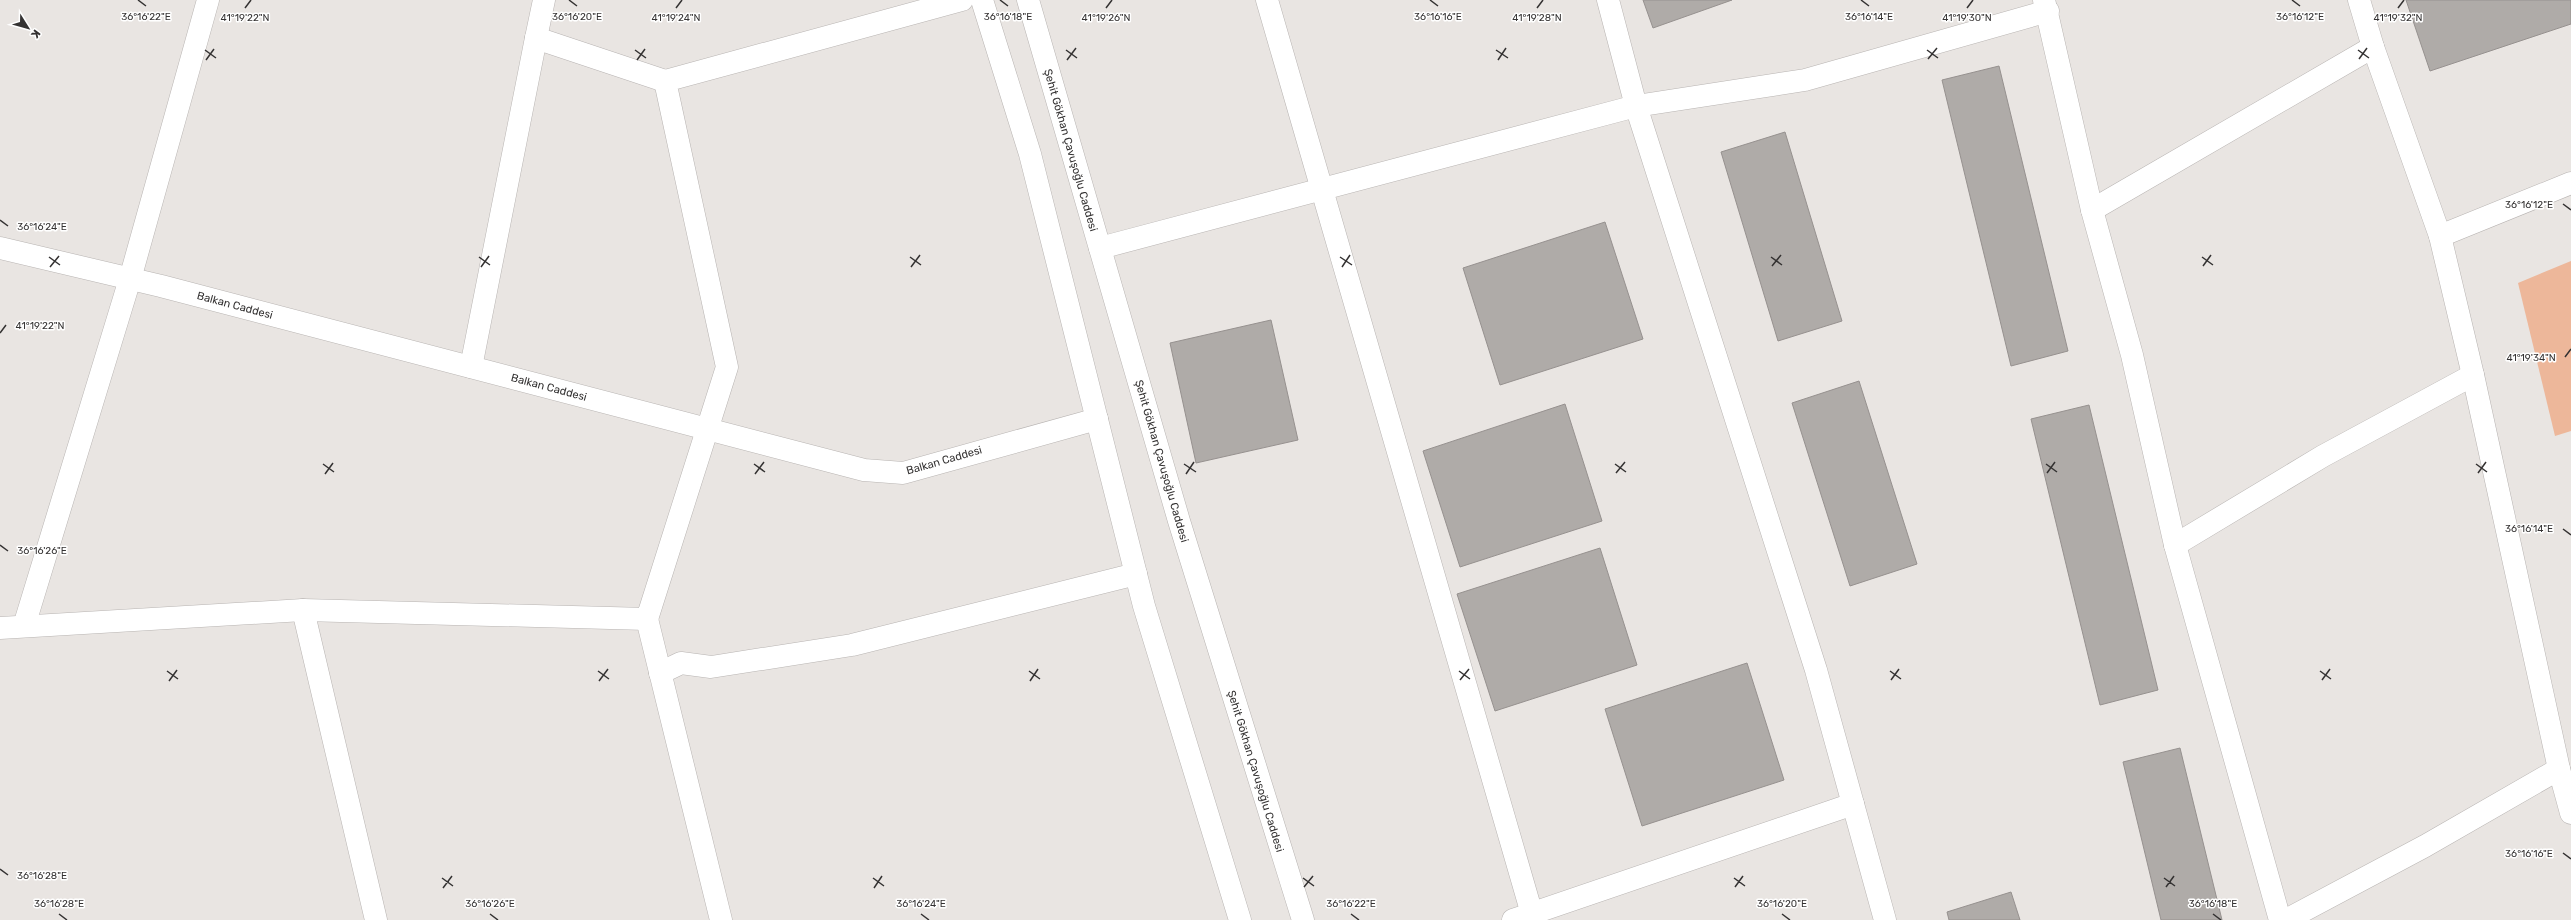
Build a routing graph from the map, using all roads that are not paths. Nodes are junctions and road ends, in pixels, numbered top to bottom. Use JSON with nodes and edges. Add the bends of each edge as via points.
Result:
{"nodes":[{"id":1,"x":208,"y":0,"type":"edge"},
{"id":2,"x":544,"y":0,"type":"edge"},
{"id":3,"x":962,"y":0,"type":"edge"},
{"id":4,"x":982,"y":0,"type":"edge"},
{"id":5,"x":1028,"y":0,"type":"edge"},
{"id":6,"x":1267,"y":0,"type":"edge"},
{"id":7,"x":1608,"y":0,"type":"edge"},
{"id":8,"x":2359,"y":0,"type":"edge"},
{"id":9,"x":2046,"y":6,"type":"edge"},
{"id":10,"x":536,"y":38,"type":"junction"},
{"id":11,"x":2373,"y":47,"type":"junction"},
{"id":12,"x":665,"y":81,"type":"junction"},
{"id":13,"x":1636,"y":106,"type":"junction"},
{"id":14,"x":2571,"y":183,"type":"edge"},
{"id":15,"x":1320,"y":190,"type":"junction"},
{"id":16,"x":2092,"y":210,"type":"junction"},
{"id":17,"x":2440,"y":236,"type":"junction"},
{"id":18,"x":0,"y":248,"type":"edge"},
{"id":19,"x":1100,"y":248,"type":"junction"},
{"id":20,"x":130,"y":279,"type":"junction"},
{"id":21,"x":471,"y":367,"type":"junction"},
{"id":22,"x":2473,"y":375,"type":"junction"},
{"id":23,"x":1097,"y":419,"type":"junction"},
{"id":24,"x":706,"y":429,"type":"junction"},
{"id":25,"x":2175,"y":545,"type":"junction"},
{"id":26,"x":1136,"y":574,"type":"junction"},
{"id":27,"x":303,"y":610,"type":"junction"},
{"id":28,"x":647,"y":619,"type":"junction"},
{"id":29,"x":24,"y":626,"type":"junction"},
{"id":30,"x":0,"y":628,"type":"edge"},
{"id":31,"x":660,"y":673,"type":"junction"},
{"id":32,"x":2559,"y":769,"type":"junction"},
{"id":33,"x":1853,"y":804,"type":"junction"},
{"id":34,"x":2571,"y":813,"type":"edge"},
{"id":35,"x":1522,"y":917,"type":"edge"},
{"id":36,"x":376,"y":920,"type":"edge"},
{"id":37,"x":721,"y":920,"type":"edge"},
{"id":38,"x":1240,"y":920,"type":"edge"},
{"id":39,"x":1302,"y":920,"type":"edge"},
{"id":40,"x":1885,"y":920,"type":"edge"},
{"id":41,"x":2280,"y":920,"type":"edge"},
{"id":42,"x":2286,"y":920,"type":"edge"}],
"edges":[{"from":1,"to":20,"type":"street"},
{"from":2,"to":10,"type":"street"},
{"from":3,"to":12,"type":"street"},
{"from":4,"to":23,"type":"street","via":[[1030,154]]},
{"from":5,"to":19,"type":"street","name":"Şehit Gökhan Çavuşoğlu Caddesi"},
{"from":6,"to":15,"type":"street"},
{"from":7,"to":13,"type":"street"},
{"from":8,"to":11,"type":"street"},
{"from":9,"to":13,"type":"street","via":[[1805,80]]},
{"from":9,"to":16,"type":"street"},
{"from":10,"to":12,"type":"street"},
{"from":10,"to":21,"type":"street"},
{"from":11,"to":16,"type":"street"},
{"from":11,"to":17,"type":"street"},
{"from":12,"to":24,"type":"street","via":[[727,367]]},
{"from":13,"to":15,"type":"street"},
{"from":13,"to":33,"type":"street","via":[[1816,670]]},
{"from":14,"to":17,"type":"street"},
{"from":15,"to":19,"type":"street"},
{"from":15,"to":35,"type":"street"},
{"from":16,"to":25,"type":"street","via":[[2132,355]]},
{"from":17,"to":22,"type":"street"},
{"from":18,"to":20,"type":"street","name":"Balkan Caddesi"},
{"from":19,"to":39,"type":"street","name":"Şehit Gökhan Çavuşoğlu Caddesi","via":[[1179,521]]},
{"from":20,"to":21,"type":"street","name":"Balkan Caddesi"},
{"from":20,"to":29,"type":"street"},
{"from":21,"to":24,"type":"street","name":"Balkan Caddesi"},
{"from":22,"to":25,"type":"street","via":[[2323,456]]},
{"from":22,"to":32,"type":"street"},
{"from":23,"to":24,"type":"street","name":"Balkan Caddesi","via":[[903,473],[864,470]]},
{"from":23,"to":26,"type":"street"},
{"from":24,"to":28,"type":"street"},
{"from":25,"to":41,"type":"street"},
{"from":26,"to":31,"type":"street","via":[[852,645],[711,667],[681,663]]},
{"from":26,"to":38,"type":"street"},
{"from":27,"to":28,"type":"street"},
{"from":27,"to":29,"type":"street"},
{"from":27,"to":36,"type":"street"},
{"from":28,"to":31,"type":"street"},
{"from":29,"to":30,"type":"street"},
{"from":31,"to":37,"type":"street"},
{"from":32,"to":34,"type":"street"},
{"from":32,"to":42,"type":"street","via":[[2425,846]]},
{"from":33,"to":35,"type":"street"},
{"from":33,"to":40,"type":"street"}]}
